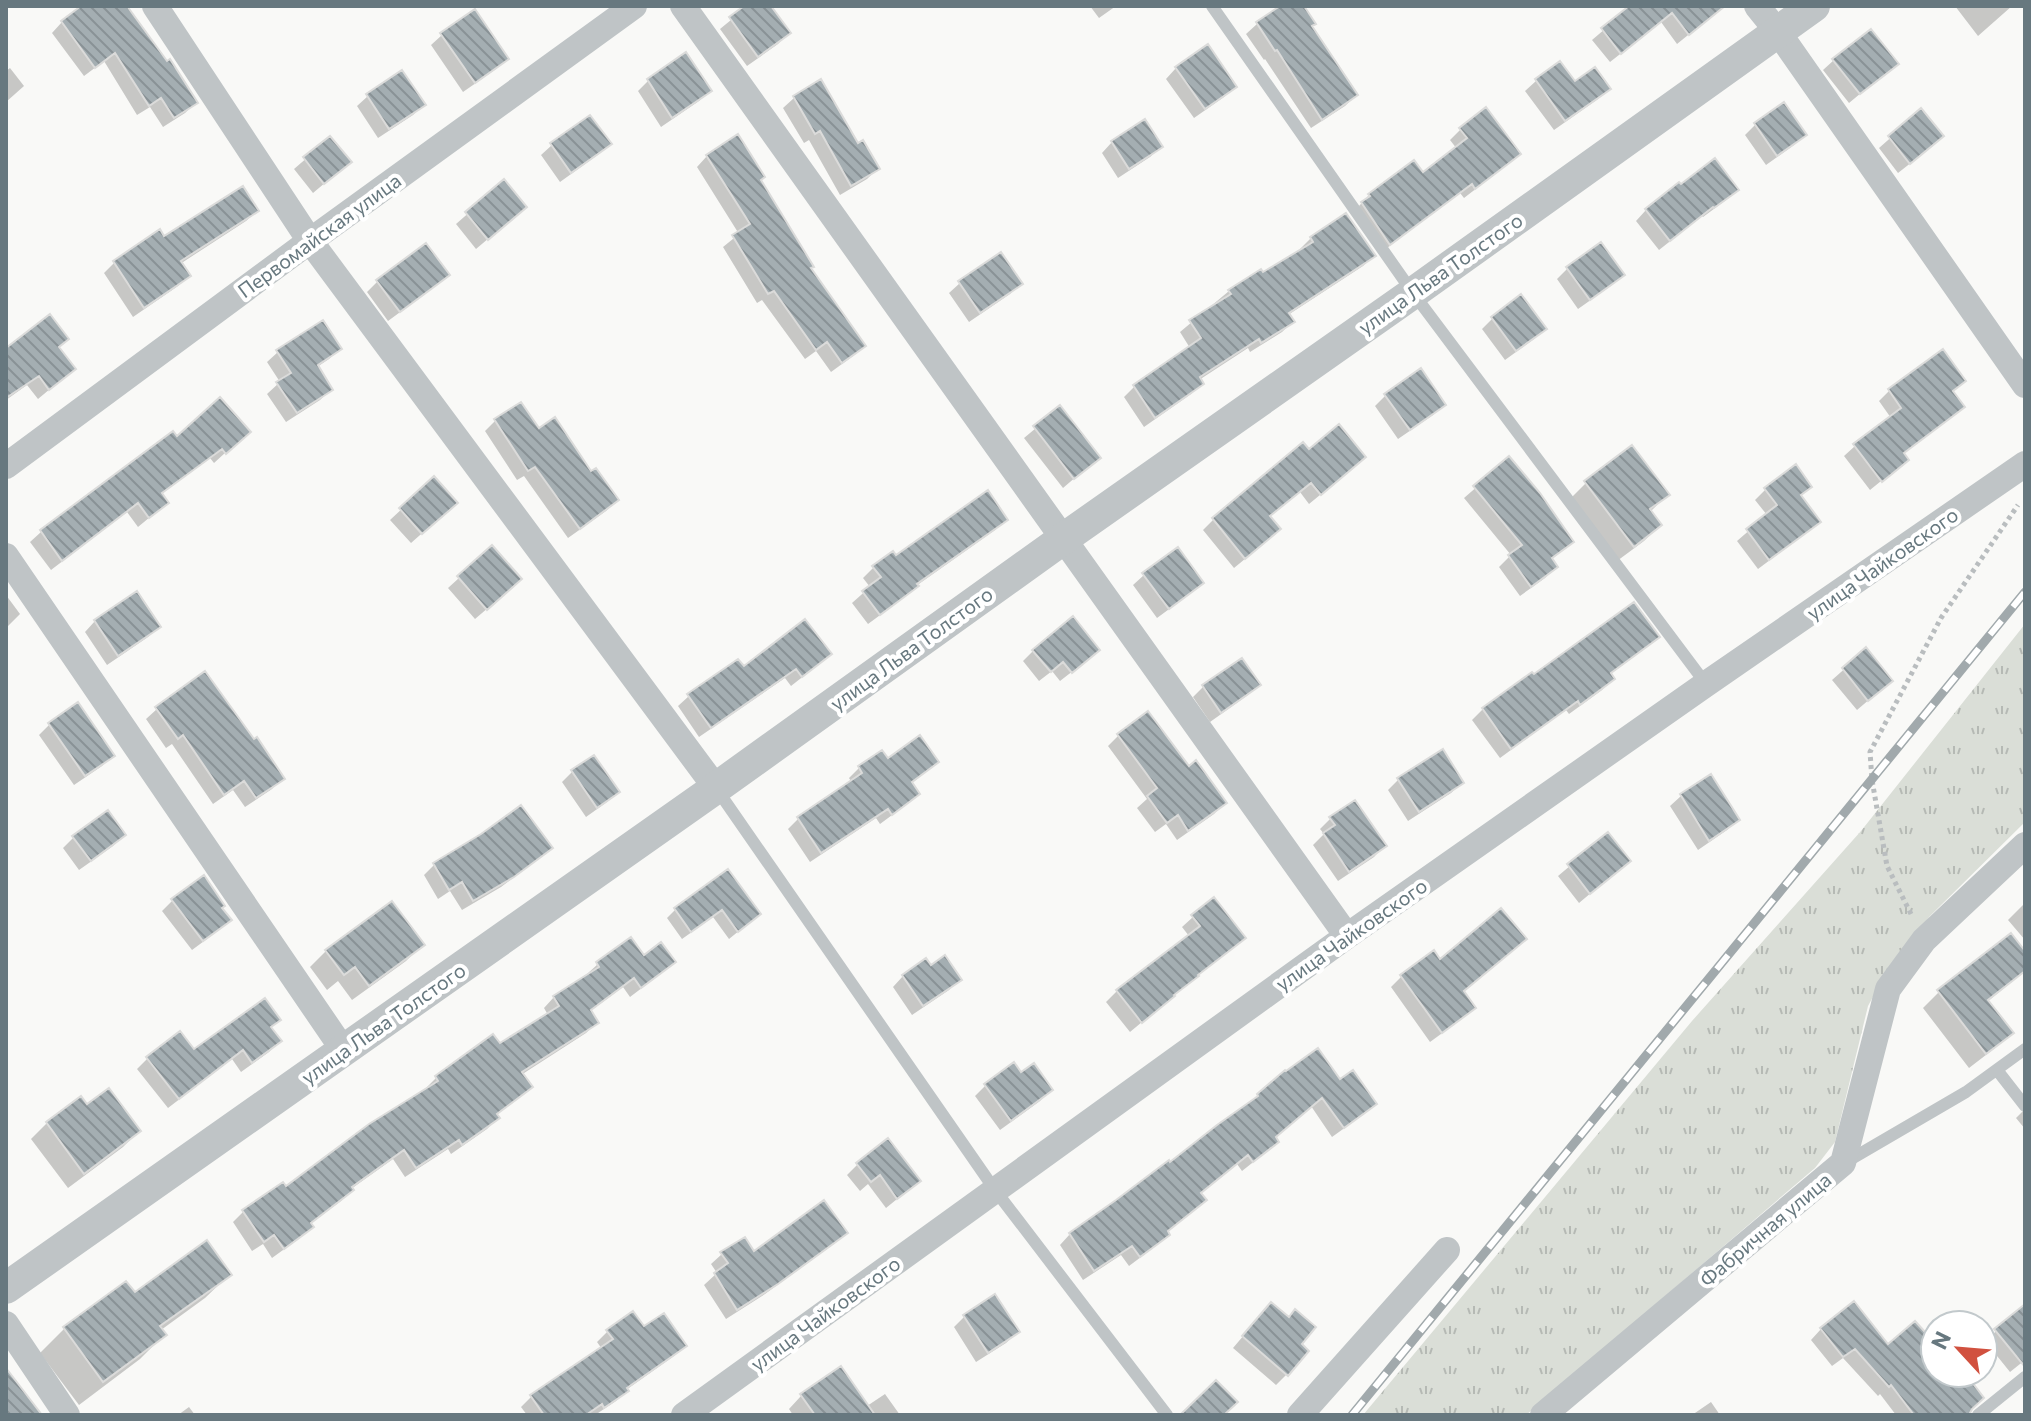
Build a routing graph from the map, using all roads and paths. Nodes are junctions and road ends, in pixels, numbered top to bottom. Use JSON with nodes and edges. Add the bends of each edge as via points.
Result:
{"nodes":[{"id":1,"x":155,"y":6,"type":"edge"},
{"id":2,"x":634,"y":6,"type":"edge"},
{"id":3,"x":683,"y":6,"type":"edge"},
{"id":4,"x":1212,"y":6,"type":"edge"},
{"id":5,"x":1757,"y":6,"type":"edge"},
{"id":6,"x":1814,"y":6,"type":"edge"},
{"id":7,"x":1778,"y":32,"type":"junction"},
{"id":8,"x":310,"y":241,"type":"junction"},
{"id":9,"x":1413,"y":293,"type":"junction"},
{"id":10,"x":2025,"y":385,"type":"edge"},
{"id":11,"x":2025,"y":464,"type":"edge"},
{"id":12,"x":6,"y":466,"type":"edge"},
{"id":13,"x":2025,"y":494,"type":"edge"},
{"id":14,"x":1063,"y":539,"type":"junction"},
{"id":15,"x":6,"y":556,"type":"edge"},
{"id":16,"x":1706,"y":684,"type":"junction"},
{"id":17,"x":716,"y":788,"type":"junction"},
{"id":18,"x":2025,"y":845,"type":"edge"},
{"id":19,"x":1347,"y":936,"type":"junction"},
{"id":20,"x":1924,"y":940,"type":"junction"},
{"id":21,"x":2025,"y":1049,"type":"edge"},
{"id":22,"x":344,"y":1051,"type":"junction"},
{"id":23,"x":1997,"y":1070,"type":"junction"},
{"id":24,"x":2025,"y":1106,"type":"edge"},
{"id":25,"x":1843,"y":1163,"type":"junction"},
{"id":26,"x":995,"y":1190,"type":"junction"},
{"id":27,"x":1447,"y":1250,"type":"dead end"},
{"id":28,"x":6,"y":1288,"type":"edge"},
{"id":29,"x":6,"y":1324,"type":"edge"},
{"id":30,"x":2025,"y":1377,"type":"edge"},
{"id":31,"x":67,"y":1415,"type":"edge"},
{"id":32,"x":684,"y":1415,"type":"edge"},
{"id":33,"x":1167,"y":1415,"type":"edge"},
{"id":34,"x":1300,"y":1415,"type":"edge"},
{"id":35,"x":1543,"y":1415,"type":"edge"},
{"id":36,"x":1978,"y":1415,"type":"edge"}],
"edges":[{"from":1,"to":8,"type":"street"},
{"from":2,"to":8,"type":"street","name":"Первомайская улица"},
{"from":3,"to":14,"type":"street"},
{"from":4,"to":9,"type":"lane"},
{"from":5,"to":7,"type":"street"},
{"from":6,"to":7,"type":"street","name":"улица Льва Толстого"},
{"from":7,"to":9,"type":"street","name":"улица Льва Толстого"},
{"from":7,"to":10,"type":"street"},
{"from":8,"to":12,"type":"street","name":"Первомайская улица"},
{"from":8,"to":17,"type":"street"},
{"from":9,"to":14,"type":"street","name":"улица Льва Толстого"},
{"from":9,"to":16,"type":"lane"},
{"from":11,"to":16,"type":"street","name":"улица Чайковского"},
{"from":13,"to":20,"type":"path","via":[[1941,618],[1870,752],[1887,866]]},
{"from":14,"to":17,"type":"street","name":"улица Льва Толстого"},
{"from":14,"to":19,"type":"street"},
{"from":15,"to":22,"type":"street"},
{"from":16,"to":19,"type":"street","name":"улица Чайковского"},
{"from":17,"to":22,"type":"street","name":"улица Льва Толстого"},
{"from":17,"to":26,"type":"lane"},
{"from":18,"to":20,"type":"street","name":"Фабричная улица"},
{"from":19,"to":26,"type":"street","name":"улица Чайковского"},
{"from":20,"to":25,"type":"street","name":"Фабричная улица","via":[[1888,989]]},
{"from":21,"to":23,"type":"lane"},
{"from":22,"to":28,"type":"street","name":"улица Льва Толстого"},
{"from":23,"to":24,"type":"lane"},
{"from":23,"to":25,"type":"lane"},
{"from":25,"to":35,"type":"street","name":"Фабричная улица"},
{"from":26,"to":32,"type":"street","name":"улица Чайковского"},
{"from":26,"to":33,"type":"lane"},
{"from":27,"to":34,"type":"street"},
{"from":29,"to":31,"type":"street"},
{"from":30,"to":36,"type":"lane"}]}
